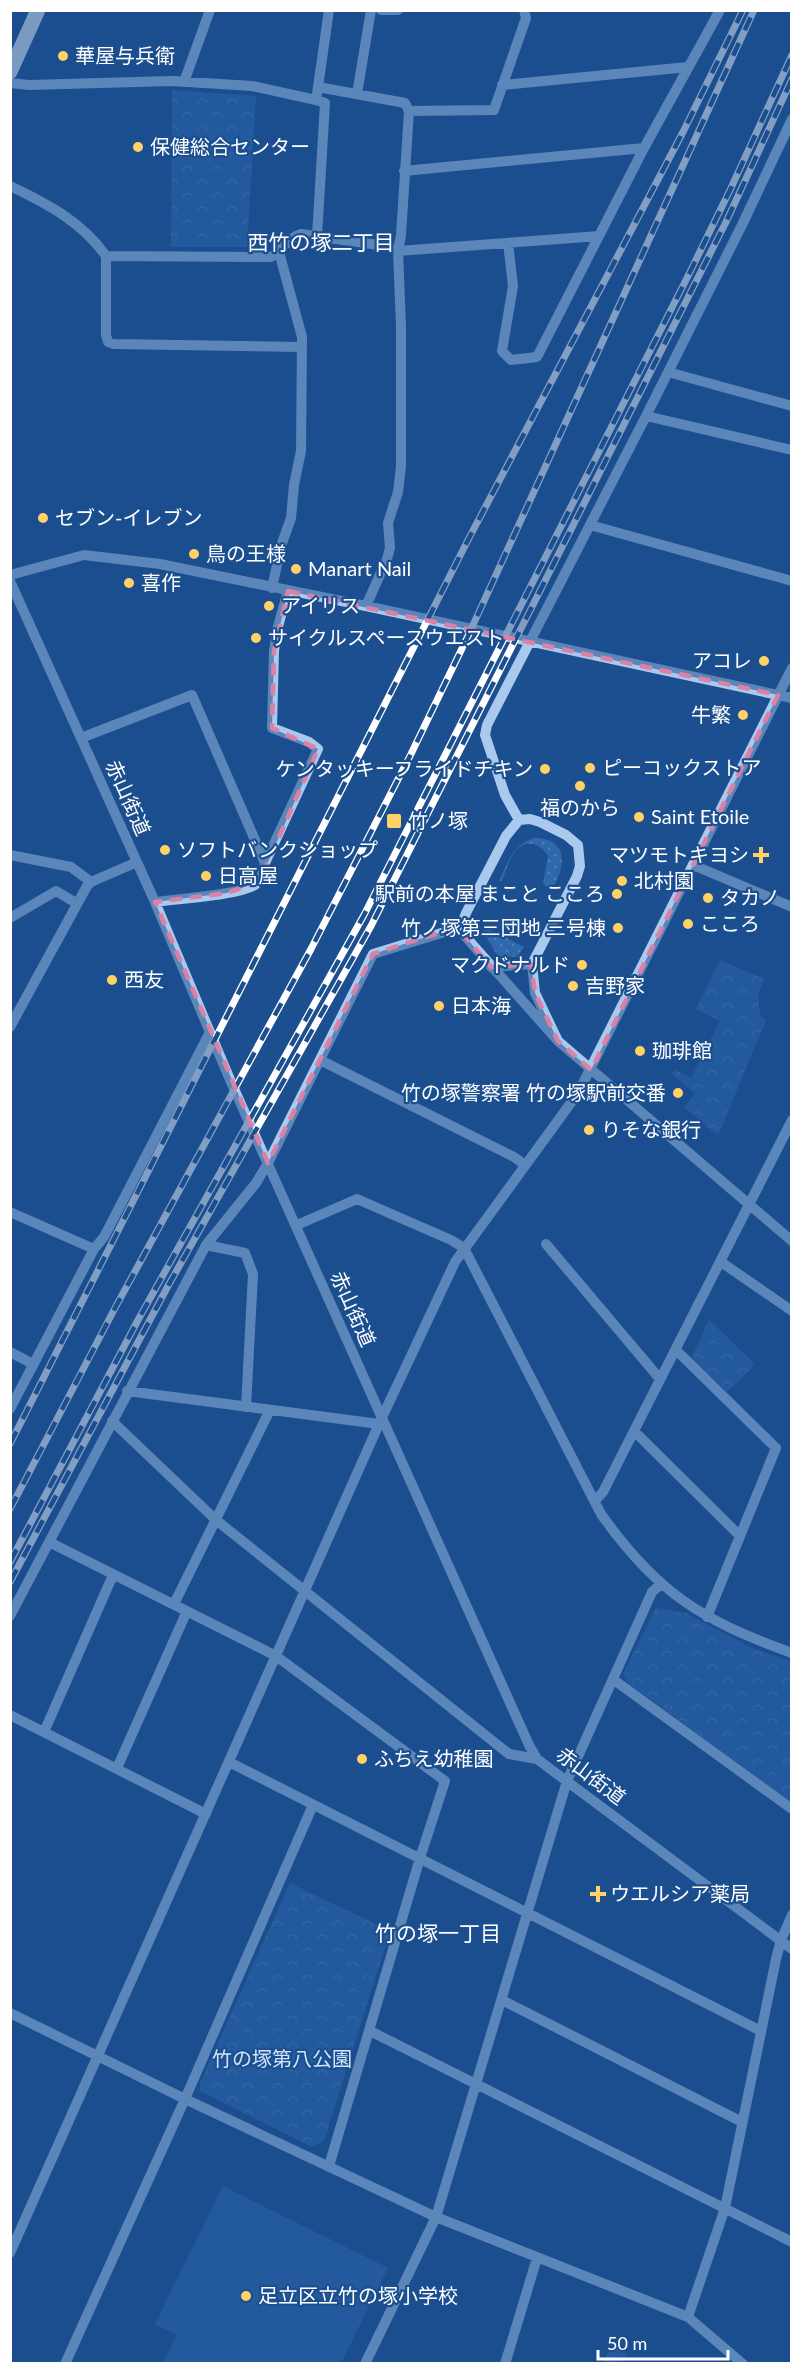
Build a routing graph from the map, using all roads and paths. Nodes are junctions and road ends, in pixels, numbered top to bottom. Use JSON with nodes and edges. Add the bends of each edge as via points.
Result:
{"nodes":[{"id":1,"x":38,"y":10,"type":"edge"},
{"id":2,"x":210,"y":10,"type":"edge"},
{"id":3,"x":329,"y":10,"type":"edge"},
{"id":4,"x":371,"y":10,"type":"edge"},
{"id":5,"x":381,"y":10,"type":"edge"},
{"id":6,"x":398,"y":10,"type":"edge"},
{"id":7,"x":524,"y":10,"type":"edge"},
{"id":8,"x":720,"y":10,"type":"edge"},
{"id":9,"x":688,"y":67,"type":"junction"},
{"id":10,"x":10,"y":72,"type":"edge"},
{"id":11,"x":184,"y":82,"type":"junction"},
{"id":12,"x":10,"y":83,"type":"edge"},
{"id":13,"x":502,"y":86,"type":"junction"},
{"id":14,"x":318,"y":87,"type":"junction"},
{"id":15,"x":357,"y":94,"type":"junction"},
{"id":16,"x":316,"y":99,"type":"junction"},
{"id":17,"x":409,"y":111,"type":"junction"},
{"id":18,"x":792,"y":119,"type":"edge"},
{"id":19,"x":644,"y":148,"type":"junction"},
{"id":20,"x":404,"y":171,"type":"junction"},
{"id":21,"x":10,"y":186,"type":"edge"},
{"id":22,"x":317,"y":236,"type":"junction"},
{"id":23,"x":599,"y":236,"type":"junction"},
{"id":24,"x":508,"y":243,"type":"junction"},
{"id":25,"x":398,"y":251,"type":"junction"},
{"id":26,"x":279,"y":252,"type":"junction"},
{"id":27,"x":106,"y":256,"type":"junction"},
{"id":28,"x":302,"y":347,"type":"junction"},
{"id":29,"x":668,"y":372,"type":"junction"},
{"id":30,"x":792,"y":406,"type":"edge"},
{"id":31,"x":646,"y":416,"type":"junction"},
{"id":32,"x":792,"y":450,"type":"edge"},
{"id":33,"x":590,"y":525,"type":"junction"},
{"id":34,"x":10,"y":574,"type":"edge"},
{"id":35,"x":10,"y":581,"type":"edge"},
{"id":36,"x":792,"y":581,"type":"edge"},
{"id":37,"x":272,"y":588,"type":"junction"},
{"id":38,"x":288,"y":591,"type":"junction"},
{"id":39,"x":366,"y":606,"type":"junction"},
{"id":40,"x":531,"y":641,"type":"junction"},
{"id":41,"x":792,"y":668,"type":"edge"},
{"id":42,"x":778,"y":695,"type":"junction"},
{"id":43,"x":792,"y":698,"type":"edge"},
{"id":44,"x":81,"y":738,"type":"junction"},
{"id":45,"x":519,"y":820,"type":"junction"},
{"id":46,"x":10,"y":855,"type":"edge"},
{"id":47,"x":137,"y":862,"type":"junction"},
{"id":48,"x":265,"y":863,"type":"junction"},
{"id":49,"x":693,"y":865,"type":"junction"},
{"id":50,"x":91,"y":882,"type":"junction"},
{"id":51,"x":155,"y":902,"type":"junction"},
{"id":52,"x":76,"y":903,"type":"junction"},
{"id":53,"x":792,"y":907,"type":"edge"},
{"id":54,"x":10,"y":918,"type":"edge"},
{"id":55,"x":461,"y":927,"type":"junction"},
{"id":56,"x":532,"y":964,"type":"junction"},
{"id":57,"x":491,"y":967,"type":"junction"},
{"id":58,"x":10,"y":1027,"type":"edge"},
{"id":59,"x":210,"y":1032,"type":"junction"},
{"id":60,"x":558,"y":1041,"type":"junction"},
{"id":61,"x":320,"y":1060,"type":"junction"},
{"id":62,"x":591,"y":1070,"type":"junction"},
{"id":63,"x":792,"y":1120,"type":"edge"},
{"id":64,"x":268,"y":1163,"type":"junction"},
{"id":65,"x":525,"y":1165,"type":"junction"},
{"id":66,"x":749,"y":1206,"type":"junction"},
{"id":67,"x":10,"y":1212,"type":"edge"},
{"id":68,"x":297,"y":1225,"type":"junction"},
{"id":69,"x":792,"y":1241,"type":"edge"},
{"id":70,"x":546,"y":1244,"type":"dead end"},
{"id":71,"x":206,"y":1245,"type":"junction"},
{"id":72,"x":464,"y":1248,"type":"junction"},
{"id":73,"x":94,"y":1250,"type":"junction"},
{"id":74,"x":721,"y":1262,"type":"junction"},
{"id":75,"x":792,"y":1311,"type":"edge"},
{"id":76,"x":676,"y":1350,"type":"junction"},
{"id":77,"x":10,"y":1352,"type":"edge"},
{"id":78,"x":33,"y":1364,"type":"junction"},
{"id":79,"x":660,"y":1379,"type":"junction"},
{"id":80,"x":127,"y":1391,"type":"junction"},
{"id":81,"x":246,"y":1407,"type":"junction"},
{"id":82,"x":10,"y":1409,"type":"edge"},
{"id":83,"x":270,"y":1410,"type":"junction"},
{"id":84,"x":112,"y":1421,"type":"junction"},
{"id":85,"x":381,"y":1421,"type":"junction"},
{"id":86,"x":634,"y":1431,"type":"junction"},
{"id":87,"x":595,"y":1501,"type":"junction"},
{"id":88,"x":216,"y":1520,"type":"junction"},
{"id":89,"x":740,"y":1536,"type":"junction"},
{"id":90,"x":49,"y":1542,"type":"junction"},
{"id":91,"x":113,"y":1575,"type":"junction"},
{"id":92,"x":660,"y":1585,"type":"junction"},
{"id":93,"x":305,"y":1592,"type":"junction"},
{"id":94,"x":174,"y":1604,"type":"junction"},
{"id":95,"x":187,"y":1611,"type":"junction"},
{"id":96,"x":10,"y":1616,"type":"edge"},
{"id":97,"x":707,"y":1617,"type":"junction"},
{"id":98,"x":792,"y":1653,"type":"edge"},
{"id":99,"x":276,"y":1656,"type":"junction"},
{"id":100,"x":614,"y":1680,"type":"junction"},
{"id":101,"x":10,"y":1715,"type":"edge"},
{"id":102,"x":44,"y":1731,"type":"junction"},
{"id":103,"x":537,"y":1759,"type":"junction"},
{"id":104,"x":229,"y":1762,"type":"junction"},
{"id":105,"x":117,"y":1768,"type":"junction"},
{"id":106,"x":567,"y":1781,"type":"junction"},
{"id":107,"x":313,"y":1805,"type":"junction"},
{"id":108,"x":792,"y":1809,"type":"edge"},
{"id":109,"x":206,"y":1814,"type":"junction"},
{"id":110,"x":420,"y":1858,"type":"junction"},
{"id":111,"x":526,"y":1914,"type":"junction"},
{"id":112,"x":792,"y":1915,"type":"edge"},
{"id":113,"x":781,"y":1940,"type":"junction"},
{"id":114,"x":792,"y":1949,"type":"edge"},
{"id":115,"x":502,"y":2000,"type":"junction"},
{"id":116,"x":10,"y":2013,"type":"edge"},
{"id":117,"x":370,"y":2031,"type":"junction"},
{"id":118,"x":761,"y":2031,"type":"junction"},
{"id":119,"x":98,"y":2056,"type":"junction"},
{"id":120,"x":477,"y":2085,"type":"junction"},
{"id":121,"x":185,"y":2099,"type":"junction"},
{"id":122,"x":742,"y":2122,"type":"junction"},
{"id":123,"x":329,"y":2166,"type":"junction"},
{"id":124,"x":725,"y":2208,"type":"junction"},
{"id":125,"x":436,"y":2217,"type":"junction"},
{"id":126,"x":792,"y":2242,"type":"edge"},
{"id":127,"x":10,"y":2253,"type":"edge"},
{"id":128,"x":537,"y":2258,"type":"junction"},
{"id":129,"x":688,"y":2317,"type":"junction"},
{"id":130,"x":65,"y":2364,"type":"edge"},
{"id":131,"x":365,"y":2364,"type":"edge"},
{"id":132,"x":505,"y":2364,"type":"edge"},
{"id":133,"x":743,"y":2364,"type":"edge"}],
"edges":[{"from":1,"to":10,"type":"main road"},
{"from":2,"to":11,"type":"street"},
{"from":3,"to":14,"type":"street"},
{"from":4,"to":15,"type":"street"},
{"from":5,"to":6,"type":"street"},
{"from":7,"to":13,"type":"street","via":[[526,18]]},
{"from":8,"to":9,"type":"street"},
{"from":9,"to":13,"type":"street"},
{"from":9,"to":19,"type":"street"},
{"from":11,"to":12,"type":"street"},
{"from":11,"to":16,"type":"street","via":[[252,86]]},
{"from":13,"to":17,"type":"street","via":[[494,110]]},
{"from":14,"to":15,"type":"street"},
{"from":14,"to":16,"type":"street"},
{"from":15,"to":17,"type":"street","via":[[405,103]]},
{"from":16,"to":22,"type":"street","via":[[325,104]]},
{"from":17,"to":20,"type":"street"},
{"from":18,"to":29,"type":"street"},
{"from":19,"to":20,"type":"street"},
{"from":19,"to":23,"type":"street"},
{"from":20,"to":25,"type":"street"},
{"from":21,"to":27,"type":"street","via":[[58,211],[93,237]]},
{"from":22,"to":25,"type":"street"},
{"from":22,"to":26,"type":"street","via":[[301,234],[289,238]]},
{"from":23,"to":24,"type":"street"},
{"from":23,"to":24,"type":"street","via":[[537,357],[511,360],[502,351],[513,286]]},
{"from":24,"to":25,"type":"street"},
{"from":25,"to":39,"type":"street","via":[[401,466],[388,523],[390,548]]},
{"from":26,"to":27,"type":"street","via":[[272,257]]},
{"from":26,"to":28,"type":"street"},
{"from":27,"to":28,"type":"street","via":[[108,342]]},
{"from":28,"to":37,"type":"street","via":[[301,451],[291,518]]},
{"from":29,"to":30,"type":"street"},
{"from":29,"to":31,"type":"street"},
{"from":31,"to":32,"type":"street"},
{"from":31,"to":33,"type":"street"},
{"from":33,"to":36,"type":"street"},
{"from":33,"to":40,"type":"street"},
{"from":34,"to":37,"type":"street","via":[[84,555],[160,564]]},
{"from":35,"to":44,"type":"street","name":"赤山街道"},
{"from":37,"to":38,"type":"street"},
{"from":38,"to":39,"type":"street"},
{"from":38,"to":48,"type":"street","via":[[274,651],[272,728],[318,749]]},
{"from":39,"to":40,"type":"street"},
{"from":40,"to":42,"type":"street"},
{"from":40,"to":45,"type":"street","via":[[485,735],[505,795]]},
{"from":41,"to":42,"type":"street"},
{"from":42,"to":43,"type":"street"},
{"from":42,"to":49,"type":"street"},
{"from":44,"to":47,"type":"street","name":"赤山街道"},
{"from":44,"to":48,"type":"street","via":[[192,695]]},
{"from":45,"to":55,"type":"street","via":[[506,836]]},
{"from":45,"to":56,"type":"street","via":[[540,822],[566,835],[578,845],[580,856],[577,876]]},
{"from":46,"to":50,"type":"street","via":[[71,867]]},
{"from":47,"to":50,"type":"street"},
{"from":47,"to":51,"type":"street","name":"赤山街道"},
{"from":48,"to":51,"type":"street","via":[[259,882],[251,888]]},
{"from":49,"to":53,"type":"street"},
{"from":49,"to":62,"type":"street"},
{"from":50,"to":52,"type":"street"},
{"from":51,"to":59,"type":"street","name":"赤山街道"},
{"from":52,"to":54,"type":"street","via":[[56,891]]},
{"from":52,"to":58,"type":"street"},
{"from":55,"to":57,"type":"street"},
{"from":55,"to":61,"type":"street","via":[[373,954]]},
{"from":56,"to":57,"type":"street"},
{"from":56,"to":60,"type":"street","via":[[535,993]]},
{"from":57,"to":60,"type":"street"},
{"from":59,"to":64,"type":"street","name":"赤山街道"},
{"from":59,"to":73,"type":"street"},
{"from":60,"to":62,"type":"street"},
{"from":61,"to":64,"type":"street"},
{"from":61,"to":65,"type":"street"},
{"from":62,"to":65,"type":"street","via":[[579,1093]]},
{"from":62,"to":66,"type":"street"},
{"from":63,"to":66,"type":"street"},
{"from":64,"to":68,"type":"street","name":"赤山街道"},
{"from":64,"to":71,"type":"street"},
{"from":65,"to":72,"type":"street"},
{"from":66,"to":69,"type":"street"},
{"from":66,"to":74,"type":"street"},
{"from":67,"to":73,"type":"street"},
{"from":68,"to":72,"type":"street","via":[[357,1199]]},
{"from":68,"to":85,"type":"street","name":"赤山街道"},
{"from":70,"to":79,"type":"street"},
{"from":71,"to":80,"type":"street"},
{"from":71,"to":81,"type":"street","via":[[245,1253],[253,1274]]},
{"from":72,"to":85,"type":"street"},
{"from":72,"to":87,"type":"street"},
{"from":73,"to":78,"type":"street"},
{"from":74,"to":75,"type":"street"},
{"from":74,"to":76,"type":"street"},
{"from":76,"to":79,"type":"street"},
{"from":76,"to":89,"type":"street","via":[[776,1448]]},
{"from":77,"to":78,"type":"street"},
{"from":78,"to":82,"type":"street"},
{"from":79,"to":86,"type":"street"},
{"from":80,"to":81,"type":"street"},
{"from":80,"to":84,"type":"street"},
{"from":81,"to":83,"type":"street"},
{"from":83,"to":85,"type":"street"},
{"from":83,"to":88,"type":"street"},
{"from":84,"to":88,"type":"street"},
{"from":84,"to":90,"type":"street"},
{"from":85,"to":93,"type":"street"},
{"from":85,"to":103,"type":"street","name":"赤山街道"},
{"from":86,"to":87,"type":"street"},
{"from":86,"to":89,"type":"street"},
{"from":87,"to":92,"type":"street","via":[[621,1542]]},
{"from":88,"to":93,"type":"street"},
{"from":88,"to":94,"type":"street"},
{"from":89,"to":97,"type":"street"},
{"from":90,"to":91,"type":"street"},
{"from":90,"to":96,"type":"street"},
{"from":91,"to":94,"type":"street"},
{"from":91,"to":102,"type":"street"},
{"from":92,"to":97,"type":"street"},
{"from":92,"to":100,"type":"street","via":[[652,1592]]},
{"from":93,"to":99,"type":"street"},
{"from":93,"to":103,"type":"street","via":[[509,1754]]},
{"from":94,"to":95,"type":"street"},
{"from":95,"to":99,"type":"street"},
{"from":95,"to":105,"type":"street"},
{"from":97,"to":98,"type":"street"},
{"from":99,"to":104,"type":"street"},
{"from":99,"to":110,"type":"street","via":[[445,1781]]},
{"from":100,"to":106,"type":"street"},
{"from":100,"to":108,"type":"street"},
{"from":101,"to":102,"type":"street"},
{"from":102,"to":105,"type":"street"},
{"from":103,"to":106,"type":"street","name":"赤山街道"},
{"from":104,"to":107,"type":"street"},
{"from":104,"to":109,"type":"street"},
{"from":105,"to":109,"type":"street"},
{"from":106,"to":111,"type":"street"},
{"from":106,"to":113,"type":"street","name":"赤山街道"},
{"from":107,"to":110,"type":"street"},
{"from":107,"to":121,"type":"street"},
{"from":109,"to":119,"type":"street"},
{"from":110,"to":111,"type":"street"},
{"from":110,"to":117,"type":"street"},
{"from":111,"to":115,"type":"street"},
{"from":111,"to":118,"type":"street"},
{"from":112,"to":113,"type":"street"},
{"from":113,"to":114,"type":"street","name":"赤山街道"},
{"from":113,"to":118,"type":"street"},
{"from":115,"to":120,"type":"street"},
{"from":115,"to":122,"type":"street"},
{"from":116,"to":119,"type":"street"},
{"from":117,"to":120,"type":"street"},
{"from":117,"to":123,"type":"street"},
{"from":118,"to":122,"type":"street"},
{"from":119,"to":121,"type":"street"},
{"from":119,"to":127,"type":"street"},
{"from":120,"to":124,"type":"street"},
{"from":120,"to":125,"type":"street"},
{"from":121,"to":123,"type":"street"},
{"from":121,"to":130,"type":"street"},
{"from":122,"to":124,"type":"street"},
{"from":123,"to":125,"type":"street"},
{"from":124,"to":126,"type":"street"},
{"from":124,"to":129,"type":"street"},
{"from":125,"to":128,"type":"street"},
{"from":125,"to":131,"type":"street"},
{"from":128,"to":129,"type":"street"},
{"from":128,"to":132,"type":"street"},
{"from":129,"to":133,"type":"street"}]}
